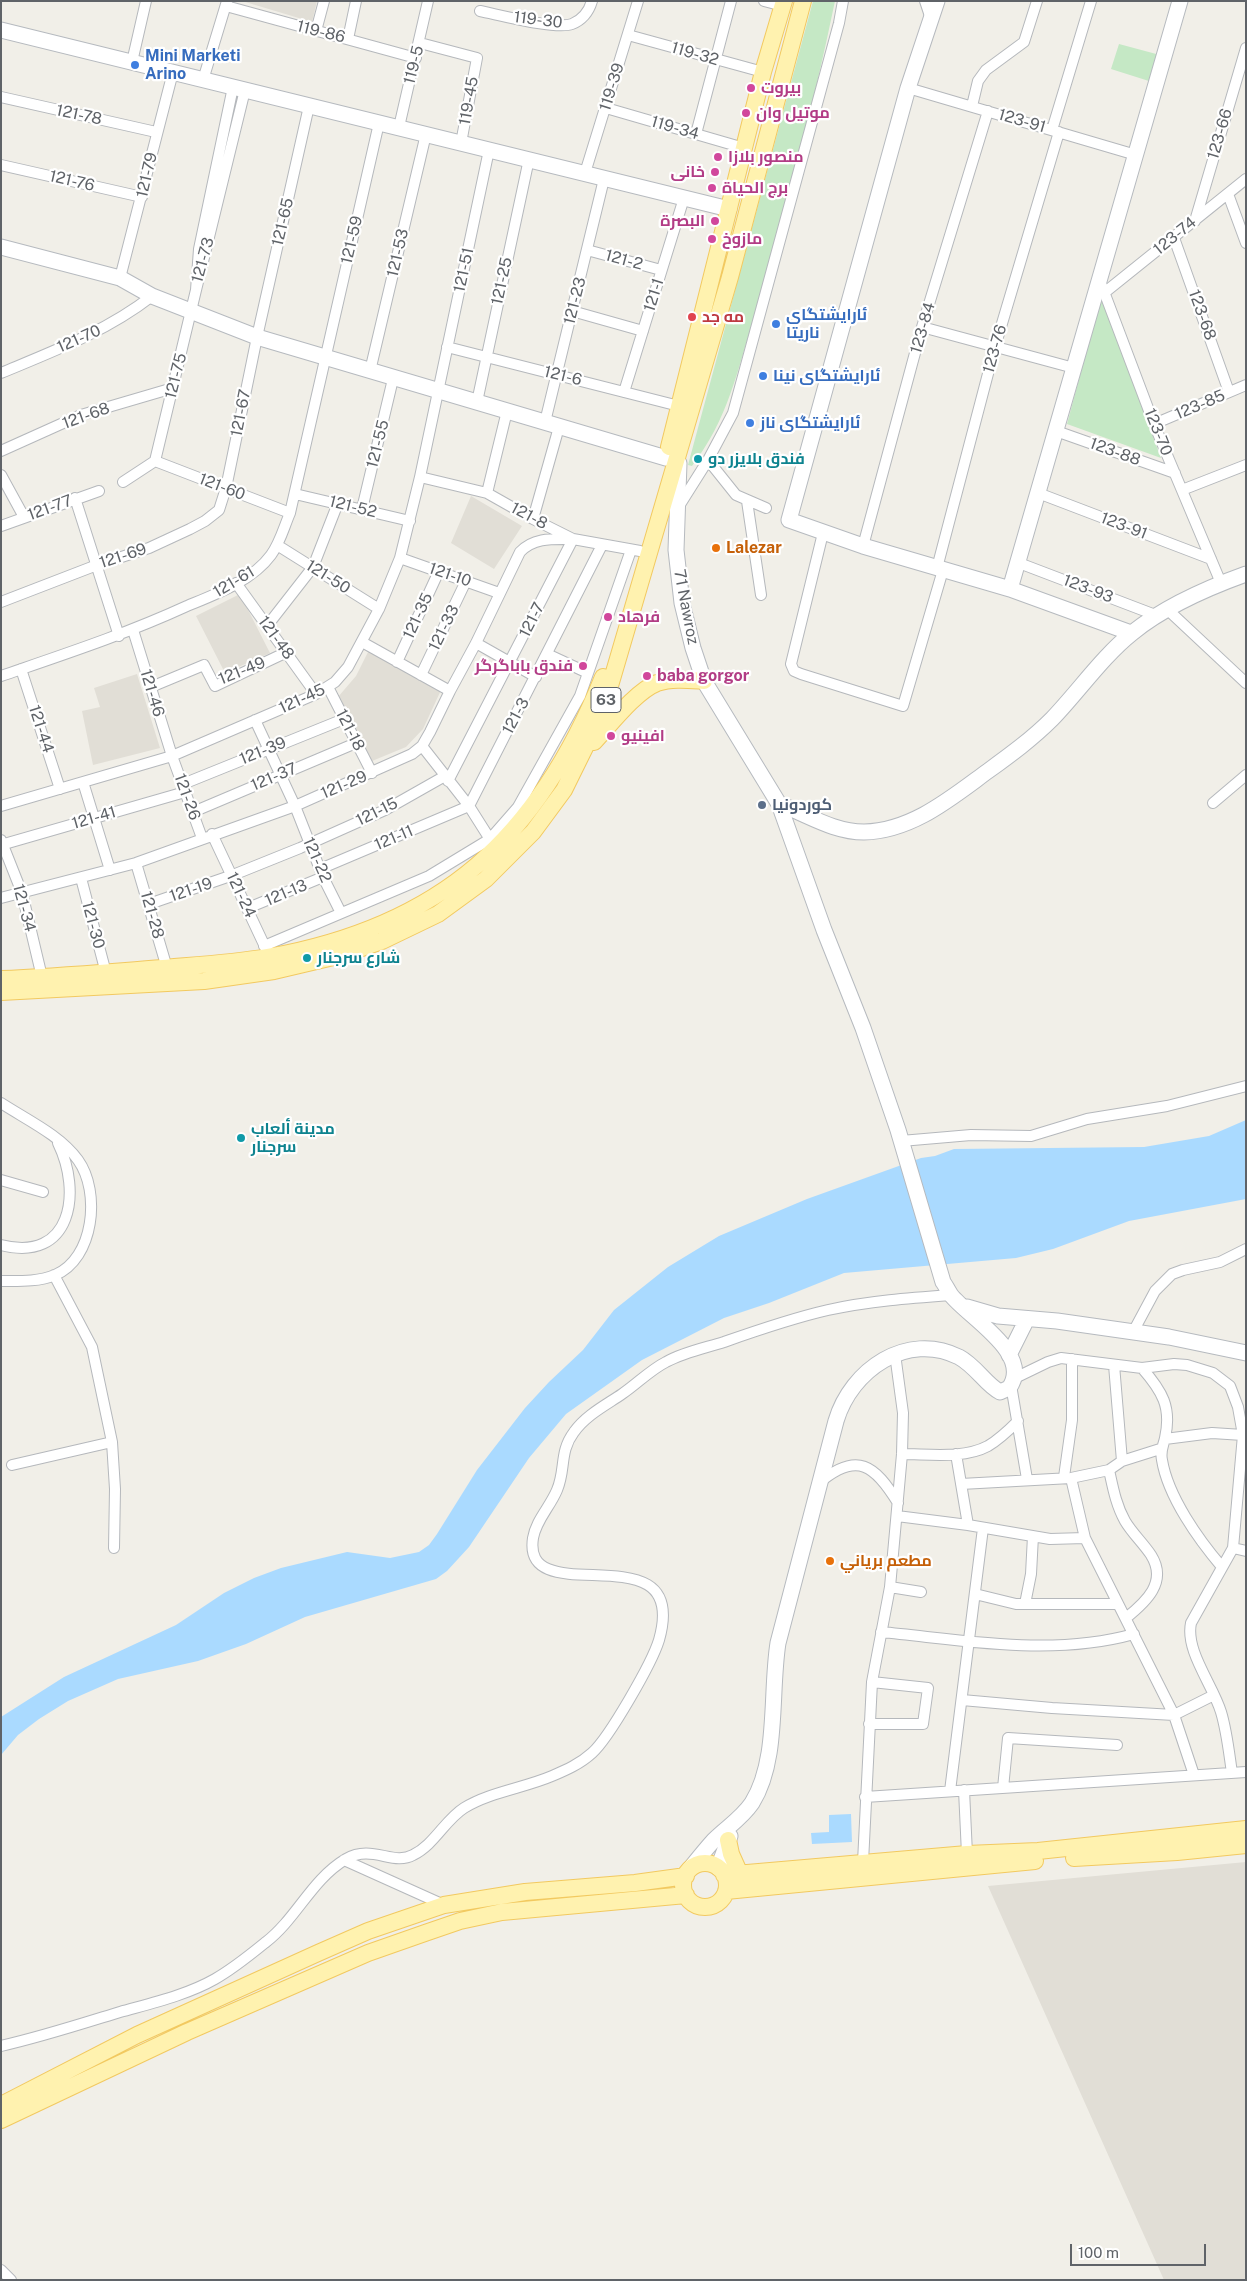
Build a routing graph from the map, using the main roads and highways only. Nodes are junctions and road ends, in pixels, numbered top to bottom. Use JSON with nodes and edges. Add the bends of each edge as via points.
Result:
{"nodes":[{"id":1,"x":803,"y":1,"type":"edge"},
{"id":2,"x":783,"y":4,"type":"edge"},
{"id":3,"x":672,"y":454,"type":"junction"},
{"id":4,"x":665,"y":503,"type":"junction"},
{"id":5,"x":704,"y":681,"type":"road end"},
{"id":6,"x":583,"y":755,"type":"junction"},
{"id":7,"x":1,"y":979,"type":"edge"},
{"id":8,"x":1,"y":992,"type":"edge"},
{"id":9,"x":1246,"y":1829,"type":"edge"},
{"id":10,"x":728,"y":1840,"type":"road end"},
{"id":11,"x":1246,"y":1845,"type":"edge"},
{"id":12,"x":688,"y":1873,"type":"junction"},
{"id":13,"x":727,"y":1877,"type":"junction"},
{"id":14,"x":686,"y":1895,"type":"junction"},
{"id":15,"x":1,"y":2104,"type":"edge"},
{"id":16,"x":1,"y":2120,"type":"edge"}],
"edges":[{"from":1,"to":3,"type":"main road","number":"63","via":[[730,277]]},
{"from":2,"to":3,"type":"main road","number":"63","via":[[679,406]]},
{"from":3,"to":4,"type":"main road","number":"63"},
{"from":4,"to":6,"type":"main road","number":"63","via":[[602,714]]},
{"from":4,"to":7,"type":"main road","number":"63","via":[[636,550],[604,674],[573,744],[545,791],[462,878],[415,909],[375,928],[337,940],[167,968]]},
{"from":5,"to":6,"type":"main road","via":[[656,683],[633,700]]},
{"from":6,"to":8,"type":"main road","number":"63","via":[[559,797],[533,832],[486,879],[438,914],[382,941],[342,955],[274,971],[204,981]]},
{"from":9,"to":13,"type":"main road","via":[[1038,1851],[863,1862]]},
{"from":10,"to":13,"type":"main road","via":[[731,1854]]},
{"from":11,"to":13,"type":"main road","via":[[1052,1860]]},
{"from":12,"to":13,"type":"main road","via":[[700,1864],[713,1865]]},
{"from":12,"to":14,"type":"main road","via":[[683,1882]]},
{"from":12,"to":15,"type":"main road","via":[[635,1883],[517,1893],[444,1905],[368,1931],[300,1961],[137,2035]]},
{"from":13,"to":14,"type":"main road","via":[[723,1898],[711,1906],[696,1905]]},
{"from":14,"to":16,"type":"main road","via":[[502,1912],[460,1921],[368,1953],[187,2032]]}]}
